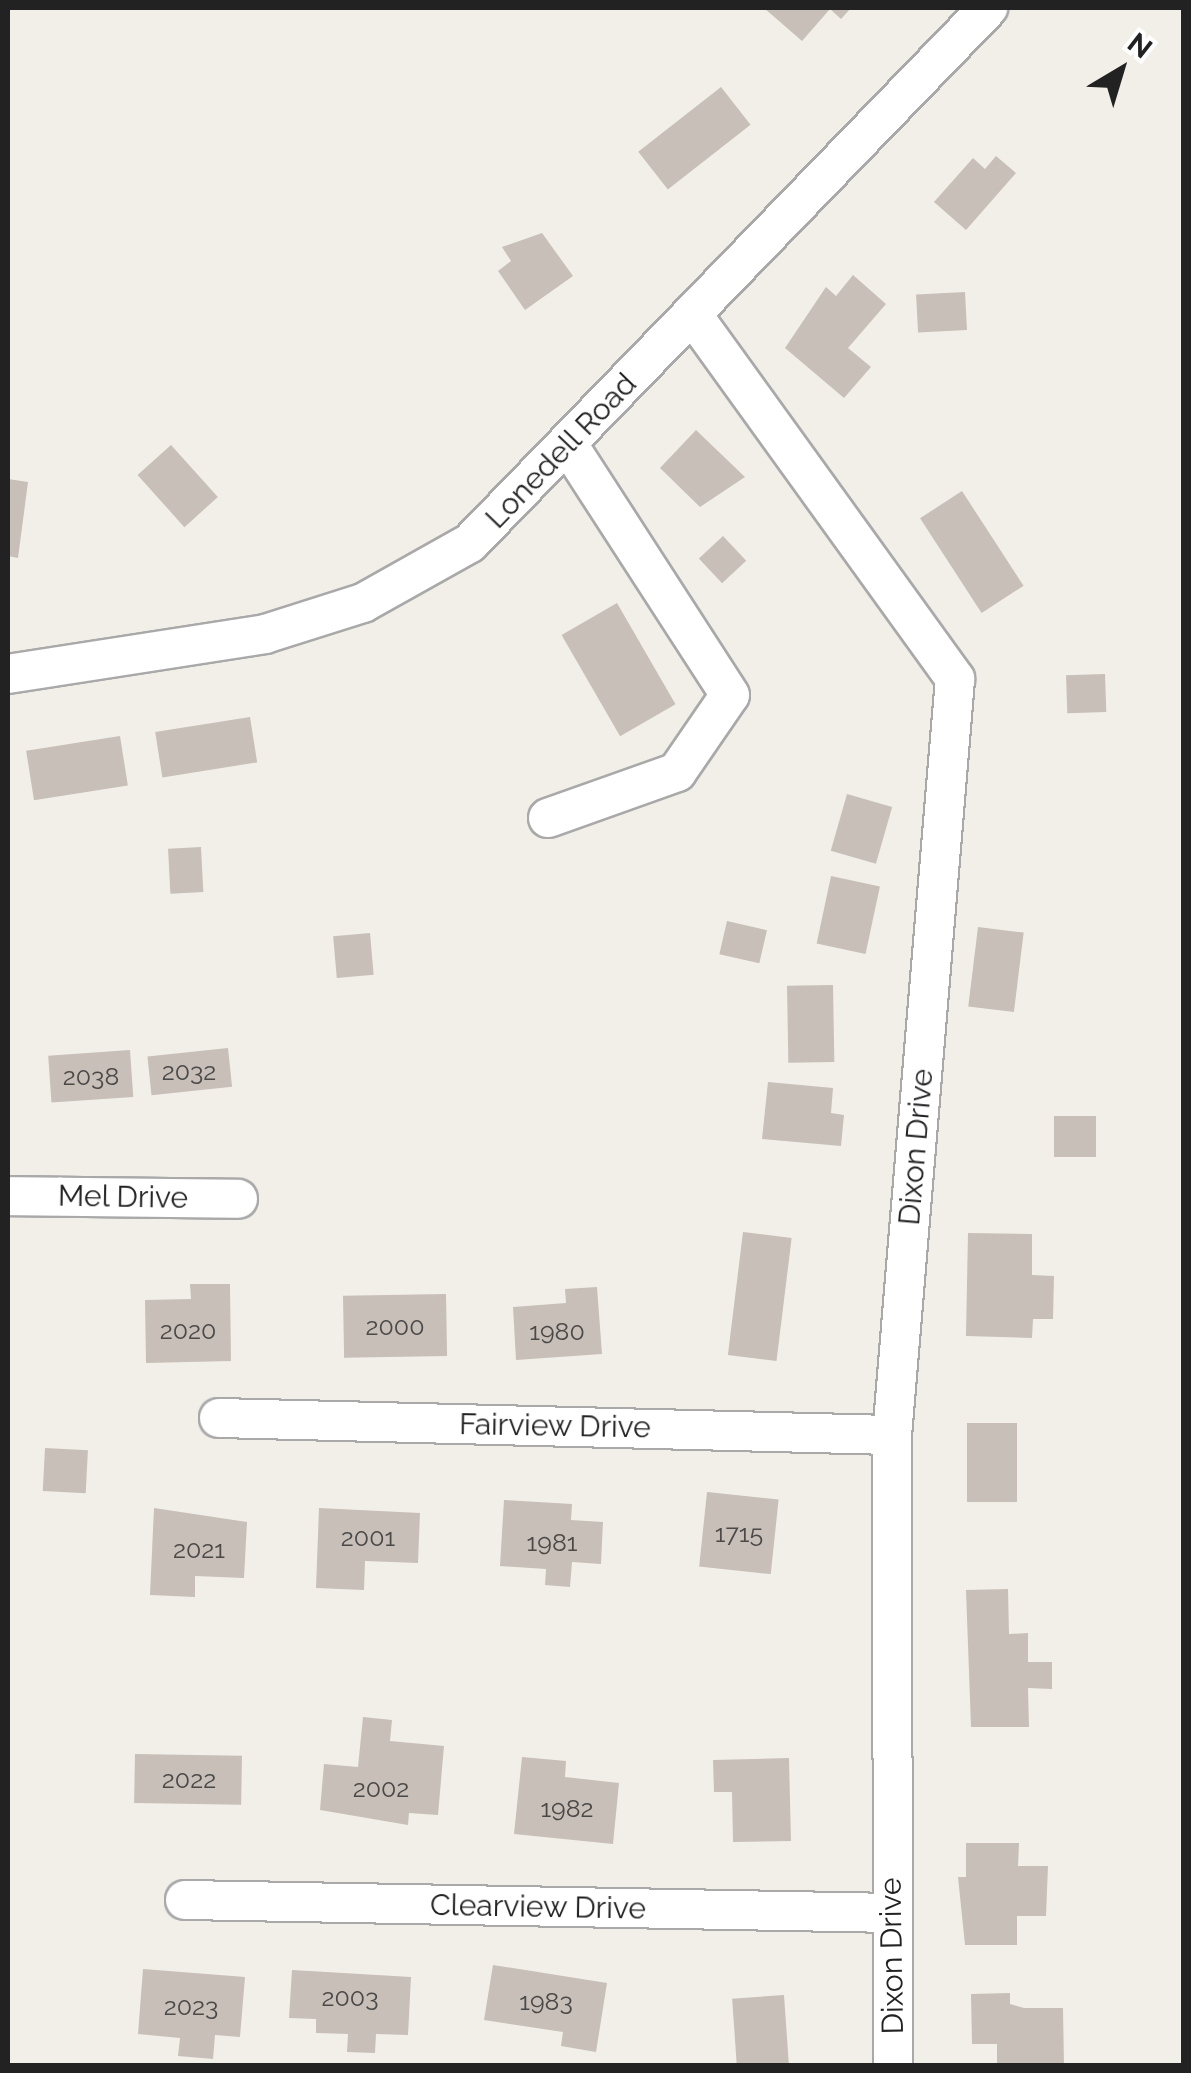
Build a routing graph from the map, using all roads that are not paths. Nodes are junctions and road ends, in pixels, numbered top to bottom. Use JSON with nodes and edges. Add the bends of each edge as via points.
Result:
{"nodes":[{"id":1,"x":988,"y":8,"type":"edge"},
{"id":2,"x":692,"y":314,"type":"junction"},
{"id":3,"x":569,"y":446,"type":"junction"},
{"id":4,"x":8,"y":674,"type":"edge"},
{"id":5,"x":548,"y":818,"type":"dead end"},
{"id":6,"x":8,"y":1196,"type":"edge"},
{"id":7,"x":238,"y":1198,"type":"dead end"},
{"id":8,"x":219,"y":1418,"type":"dead end"},
{"id":9,"x":892,"y":1434,"type":"junction"},
{"id":10,"x":185,"y":1900,"type":"dead end"},
{"id":11,"x":890,"y":1914,"type":"junction"},
{"id":12,"x":892,"y":2066,"type":"edge"}],
"edges":[{"from":1,"to":2,"type":"street","name":"Lonedell Road"},
{"from":2,"to":3,"type":"street","name":"Lonedell Road"},
{"from":2,"to":9,"type":"street","name":"Dixon Drive","via":[[955,679]]},
{"from":3,"to":4,"type":"street","name":"Lonedell Road","via":[[470,543],[363,603],[266,634]]},
{"from":3,"to":5,"type":"street","via":[[730,695],[677,772]]},
{"from":6,"to":7,"type":"street","name":"Mel Drive"},
{"from":8,"to":9,"type":"street","name":"Fairview Drive"},
{"from":9,"to":11,"type":"street","name":"Dixon Drive"},
{"from":10,"to":11,"type":"street","name":"Clearview Drive"},
{"from":11,"to":12,"type":"street","name":"Dixon Drive"}]}
